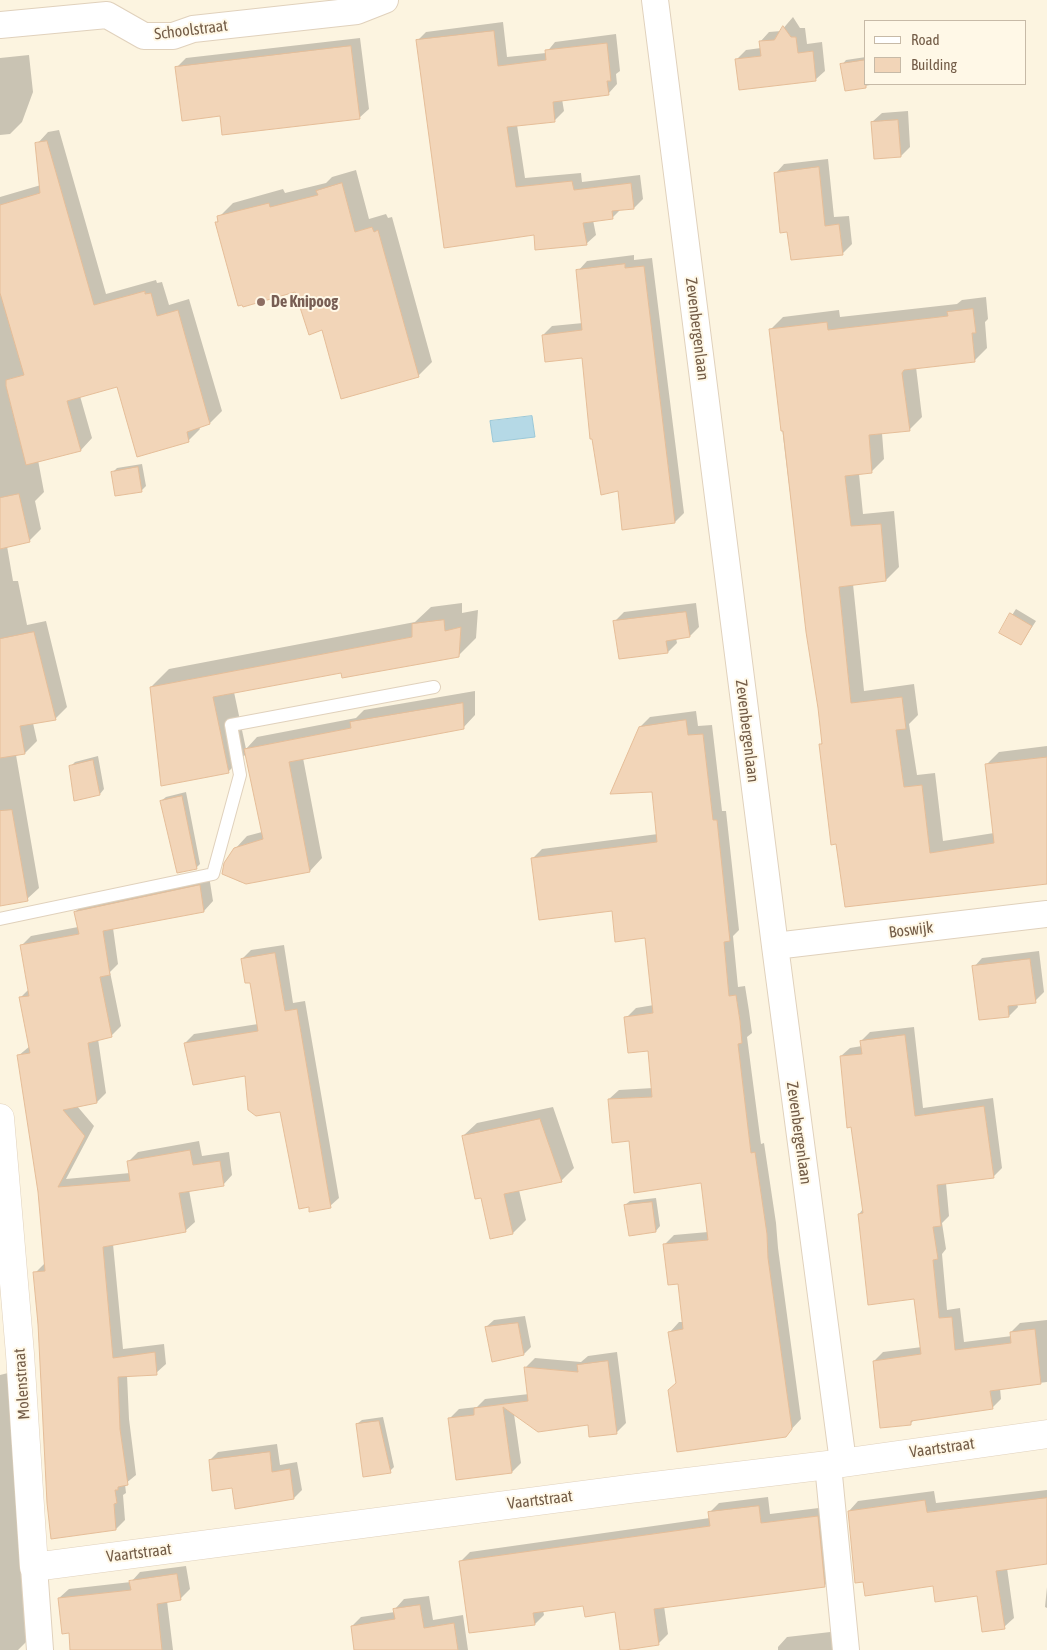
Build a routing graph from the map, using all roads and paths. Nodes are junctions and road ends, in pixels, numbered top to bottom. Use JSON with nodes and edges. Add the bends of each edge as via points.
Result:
{"nodes":[{"id":1,"x":385,"y":0,"type":"edge"},
{"id":2,"x":655,"y":0,"type":"edge"},
{"id":3,"x":43,"y":10,"type":"edge"},
{"id":4,"x":0,"y":25,"type":"edge"},
{"id":5,"x":434,"y":687,"type":"dead end"},
{"id":6,"x":1047,"y":914,"type":"edge"},
{"id":7,"x":0,"y":918,"type":"edge"},
{"id":8,"x":774,"y":946,"type":"junction"},
{"id":9,"x":0,"y":1118,"type":"edge"},
{"id":10,"x":1047,"y":1434,"type":"edge"},
{"id":11,"x":835,"y":1464,"type":"junction"},
{"id":12,"x":34,"y":1567,"type":"junction"},
{"id":13,"x":40,"y":1650,"type":"edge"},
{"id":14,"x":846,"y":1650,"type":"edge"}],
"edges":[{"from":1,"to":3,"type":"street","name":"Schoolstraat","via":[[357,11],[193,29],[173,36],[144,36],[107,15]]},
{"from":2,"to":8,"type":"street","name":"Zevenbergenlaan"},
{"from":3,"to":4,"type":"street","name":"Schoolstraat"},
{"from":5,"to":7,"type":"lane","via":[[231,725],[240,775],[213,874]]},
{"from":6,"to":8,"type":"street","name":"Boswijk"},
{"from":8,"to":11,"type":"street","name":"Zevenbergenlaan"},
{"from":9,"to":12,"type":"street","name":"Molenstraat"},
{"from":10,"to":11,"type":"street","name":"Vaartstraat"},
{"from":11,"to":12,"type":"street","name":"Vaartstraat"},
{"from":11,"to":14,"type":"street","name":"Zevenbergenlaan"},
{"from":12,"to":13,"type":"street","name":"Molenstraat"}]}
